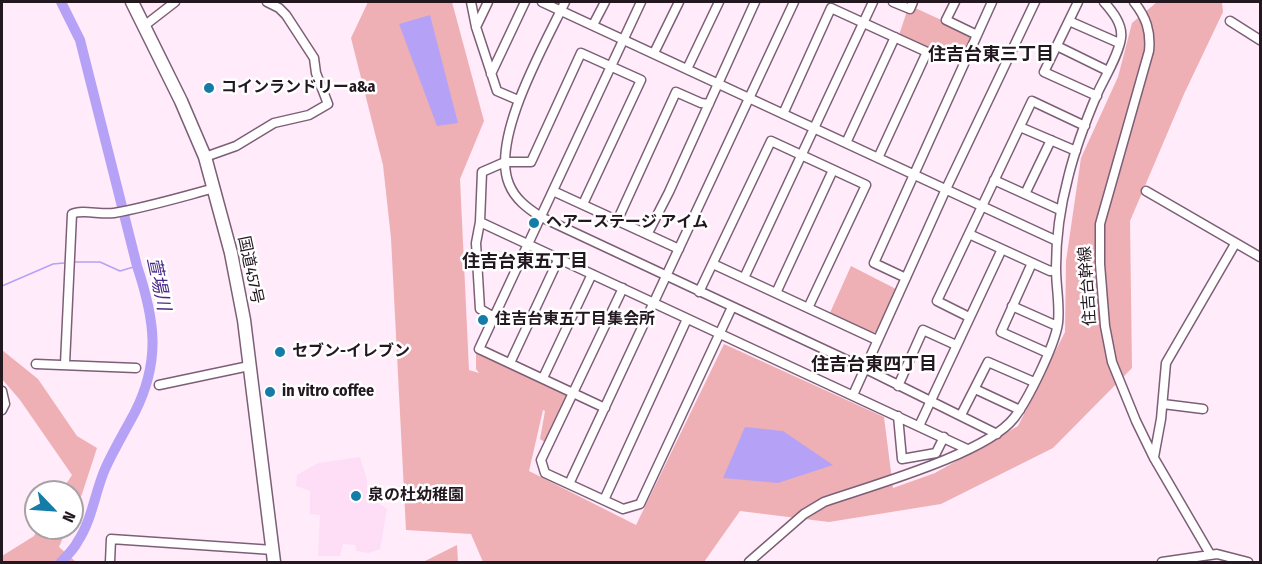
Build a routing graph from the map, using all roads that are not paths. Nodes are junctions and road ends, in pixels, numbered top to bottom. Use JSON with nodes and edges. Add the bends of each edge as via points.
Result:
{"nodes":[{"id":1,"x":132,"y":2,"type":"edge"},
{"id":2,"x":176,"y":2,"type":"edge"},
{"id":3,"x":267,"y":2,"type":"edge"},
{"id":4,"x":471,"y":2,"type":"edge"},
{"id":5,"x":488,"y":2,"type":"edge"},
{"id":6,"x":525,"y":2,"type":"edge"},
{"id":7,"x":542,"y":2,"type":"edge"},
{"id":8,"x":565,"y":2,"type":"edge"},
{"id":9,"x":605,"y":2,"type":"edge"},
{"id":10,"x":641,"y":2,"type":"edge"},
{"id":11,"x":679,"y":2,"type":"edge"},
{"id":12,"x":719,"y":2,"type":"edge"},
{"id":13,"x":755,"y":2,"type":"edge"},
{"id":14,"x":795,"y":2,"type":"edge"},
{"id":15,"x":873,"y":2,"type":"edge"},
{"id":16,"x":893,"y":2,"type":"edge"},
{"id":17,"x":914,"y":2,"type":"edge"},
{"id":18,"x":955,"y":2,"type":"edge"},
{"id":19,"x":992,"y":2,"type":"edge"},
{"id":20,"x":1035,"y":2,"type":"edge"},
{"id":21,"x":1078,"y":2,"type":"edge"},
{"id":22,"x":1104,"y":2,"type":"edge"},
{"id":23,"x":1134,"y":2,"type":"edge"},
{"id":24,"x":561,"y":10,"type":"junction"},
{"id":25,"x":1069,"y":21,"type":"junction"},
{"id":26,"x":1230,"y":21,"type":"dead end"},
{"id":27,"x":863,"y":23,"type":"junction"},
{"id":28,"x":594,"y":25,"type":"junction"},
{"id":29,"x":144,"y":26,"type":"junction"},
{"id":30,"x":476,"y":27,"type":"junction"},
{"id":31,"x":977,"y":34,"type":"junction"},
{"id":32,"x":895,"y":37,"type":"junction"},
{"id":33,"x":623,"y":39,"type":"junction"},
{"id":34,"x":1260,"y":40,"type":"edge"},
{"id":35,"x":1119,"y":43,"type":"junction"},
{"id":36,"x":1057,"y":46,"type":"junction"},
{"id":37,"x":654,"y":53,"type":"junction"},
{"id":38,"x":611,"y":65,"type":"junction"},
{"id":39,"x":687,"y":69,"type":"junction"},
{"id":40,"x":1108,"y":71,"type":"junction"},
{"id":41,"x":491,"y":74,"type":"junction"},
{"id":42,"x":718,"y":83,"type":"junction"},
{"id":43,"x":1097,"y":96,"type":"junction"},
{"id":44,"x":750,"y":98,"type":"junction"},
{"id":45,"x":519,"y":100,"type":"junction"},
{"id":46,"x":709,"y":104,"type":"junction"},
{"id":47,"x":783,"y":114,"type":"junction"},
{"id":48,"x":1084,"y":126,"type":"junction"},
{"id":49,"x":1020,"y":127,"type":"junction"},
{"id":50,"x":814,"y":129,"type":"junction"},
{"id":51,"x":1051,"y":140,"type":"junction"},
{"id":52,"x":846,"y":143,"type":"junction"},
{"id":53,"x":1076,"y":151,"type":"junction"},
{"id":54,"x":802,"y":155,"type":"junction"},
{"id":55,"x":205,"y":157,"type":"junction"},
{"id":56,"x":878,"y":158,"type":"junction"},
{"id":57,"x":505,"y":162,"type":"junction"},
{"id":58,"x":833,"y":170,"type":"junction"},
{"id":59,"x":913,"y":174,"type":"junction"},
{"id":60,"x":994,"y":180,"type":"junction"},
{"id":61,"x":214,"y":188,"type":"junction"},
{"id":62,"x":946,"y":189,"type":"junction"},
{"id":63,"x":553,"y":191,"type":"junction"},
{"id":64,"x":1146,"y":191,"type":"dead end"},
{"id":65,"x":1025,"y":194,"type":"junction"},
{"id":66,"x":583,"y":204,"type":"junction"},
{"id":67,"x":982,"y":206,"type":"junction"},
{"id":68,"x":1060,"y":210,"type":"junction"},
{"id":69,"x":541,"y":217,"type":"junction"},
{"id":70,"x":618,"y":219,"type":"junction"},
{"id":71,"x":480,"y":222,"type":"junction"},
{"id":72,"x":648,"y":233,"type":"junction"},
{"id":73,"x":969,"y":234,"type":"junction"},
{"id":74,"x":1057,"y":241,"type":"junction"},
{"id":75,"x":528,"y":243,"type":"junction"},
{"id":76,"x":1235,"y":244,"type":"junction"},
{"id":77,"x":679,"y":249,"type":"junction"},
{"id":78,"x":1002,"y":249,"type":"junction"},
{"id":79,"x":559,"y":258,"type":"junction"},
{"id":80,"x":1260,"y":258,"type":"edge"},
{"id":81,"x":1032,"y":263,"type":"junction"},
{"id":82,"x":713,"y":264,"type":"junction"},
{"id":83,"x":1056,"y":270,"type":"junction"},
{"id":84,"x":592,"y":274,"type":"junction"},
{"id":85,"x":666,"y":276,"type":"junction"},
{"id":86,"x":744,"y":278,"type":"junction"},
{"id":87,"x":906,"y":278,"type":"junction"},
{"id":88,"x":623,"y":288,"type":"junction"},
{"id":89,"x":699,"y":292,"type":"junction"},
{"id":90,"x":776,"y":293,"type":"junction"},
{"id":91,"x":654,"y":303,"type":"junction"},
{"id":92,"x":1012,"y":306,"type":"junction"},
{"id":93,"x":732,"y":307,"type":"junction"},
{"id":94,"x":808,"y":308,"type":"junction"},
{"id":95,"x":494,"y":317,"type":"junction"},
{"id":96,"x":969,"y":317,"type":"junction"},
{"id":97,"x":687,"y":319,"type":"junction"},
{"id":98,"x":1057,"y":326,"type":"junction"},
{"id":99,"x":719,"y":333,"type":"junction"},
{"id":100,"x":877,"y":340,"type":"junction"},
{"id":101,"x":956,"y":345,"type":"junction"},
{"id":102,"x":1048,"y":353,"type":"junction"},
{"id":103,"x":510,"y":363,"type":"junction"},
{"id":104,"x":36,"y":364,"type":"dead end"},
{"id":105,"x":66,"y":364,"type":"junction"},
{"id":106,"x":249,"y":366,"type":"junction"},
{"id":107,"x":136,"y":368,"type":"dead end"},
{"id":108,"x":864,"y":368,"type":"junction"},
{"id":109,"x":543,"y":378,"type":"junction"},
{"id":110,"x":1034,"y":382,"type":"junction"},
{"id":111,"x":159,"y":385,"type":"dead end"},
{"id":112,"x":898,"y":386,"type":"junction"},
{"id":113,"x":975,"y":389,"type":"junction"},
{"id":114,"x":2,"y":391,"type":"edge"},
{"id":115,"x":573,"y":393,"type":"junction"},
{"id":116,"x":853,"y":395,"type":"junction"},
{"id":117,"x":929,"y":401,"type":"junction"},
{"id":118,"x":1163,"y":404,"type":"junction"},
{"id":119,"x":605,"y":408,"type":"junction"},
{"id":120,"x":1203,"y":408,"type":"dead end"},
{"id":121,"x":2,"y":410,"type":"edge"},
{"id":122,"x":1020,"y":410,"type":"junction"},
{"id":123,"x":961,"y":415,"type":"junction"},
{"id":124,"x":898,"y":416,"type":"junction"},
{"id":125,"x":919,"y":426,"type":"junction"},
{"id":126,"x":997,"y":434,"type":"junction"},
{"id":127,"x":944,"y":437,"type":"junction"},
{"id":128,"x":967,"y":449,"type":"junction"},
{"id":129,"x":1154,"y":458,"type":"junction"},
{"id":130,"x":569,"y":484,"type":"junction"},
{"id":131,"x":604,"y":500,"type":"junction"},
{"id":132,"x":1210,"y":554,"type":"junction"},
{"id":133,"x":274,"y":556,"type":"edge"},
{"id":134,"x":110,"y":562,"type":"edge"},
{"id":135,"x":749,"y":562,"type":"edge"},
{"id":136,"x":1162,"y":562,"type":"edge"},
{"id":137,"x":1248,"y":562,"type":"edge"}],
"edges":[{"from":1,"to":29,"type":"highway","name":"国道457号"},
{"from":2,"to":29,"type":"street"},
{"from":3,"to":55,"type":"street","via":[[286,15],[314,58],[328,104],[309,115],[274,123],[236,146]]},
{"from":4,"to":30,"type":"street"},
{"from":5,"to":30,"type":"street"},
{"from":6,"to":41,"type":"street"},
{"from":7,"to":24,"type":"street"},
{"from":8,"to":24,"type":"street"},
{"from":9,"to":28,"type":"street"},
{"from":10,"to":33,"type":"street"},
{"from":11,"to":37,"type":"street"},
{"from":12,"to":39,"type":"street"},
{"from":13,"to":42,"type":"street"},
{"from":14,"to":44,"type":"street"},
{"from":15,"to":27,"type":"street"},
{"from":16,"to":17,"type":"street","via":[[910,9]]},
{"from":18,"to":31,"type":"street","via":[[946,20]]},
{"from":19,"to":31,"type":"street"},
{"from":20,"to":62,"type":"street"},
{"from":21,"to":25,"type":"street"},
{"from":22,"to":35,"type":"street","via":[[1116,16],[1121,33]]},
{"from":23,"to":129,"type":"street","name":"住吉台幹線","via":[[1149,28],[1149,51],[1100,225],[1100,264],[1112,362]]},
{"from":24,"to":28,"type":"street"},
{"from":24,"to":45,"type":"street"},
{"from":25,"to":35,"type":"street"},
{"from":25,"to":36,"type":"street"},
{"from":26,"to":34,"type":"street"},
{"from":27,"to":32,"type":"street"},
{"from":27,"to":47,"type":"street","via":[[831,8]]},
{"from":27,"to":50,"type":"street"},
{"from":28,"to":33,"type":"street"},
{"from":29,"to":55,"type":"highway","name":"国道457号"},
{"from":30,"to":41,"type":"street"},
{"from":31,"to":59,"type":"street"},
{"from":32,"to":52,"type":"street"},
{"from":32,"to":56,"type":"street","via":[[927,52]]},
{"from":33,"to":37,"type":"street"},
{"from":33,"to":38,"type":"street"},
{"from":35,"to":40,"type":"street"},
{"from":36,"to":40,"type":"street"},
{"from":36,"to":43,"type":"street","via":[[1044,72]]},
{"from":37,"to":39,"type":"street"},
{"from":38,"to":57,"type":"street","via":[[581,53],[531,162]]},
{"from":38,"to":63,"type":"street"},
{"from":38,"to":66,"type":"street","via":[[641,80]]},
{"from":39,"to":42,"type":"street"},
{"from":40,"to":43,"type":"street"},
{"from":41,"to":45,"type":"street","via":[[497,91]]},
{"from":42,"to":44,"type":"street"},
{"from":42,"to":46,"type":"street"},
{"from":43,"to":48,"type":"street"},
{"from":44,"to":47,"type":"street"},
{"from":44,"to":77,"type":"street"},
{"from":45,"to":57,"type":"street","via":[[505,146]]},
{"from":46,"to":70,"type":"street","via":[[676,92]]},
{"from":46,"to":72,"type":"street"},
{"from":47,"to":50,"type":"street"},
{"from":48,"to":49,"type":"street","via":[[1032,101]]},
{"from":48,"to":53,"type":"street"},
{"from":49,"to":51,"type":"street"},
{"from":49,"to":60,"type":"street"},
{"from":50,"to":52,"type":"street"},
{"from":50,"to":54,"type":"street"},
{"from":51,"to":53,"type":"street"},
{"from":51,"to":65,"type":"street"},
{"from":52,"to":56,"type":"street"},
{"from":53,"to":68,"type":"street"},
{"from":54,"to":58,"type":"street"},
{"from":54,"to":82,"type":"street","via":[[771,141]]},
{"from":54,"to":86,"type":"street"},
{"from":55,"to":61,"type":"highway","name":"国道457号"},
{"from":56,"to":59,"type":"street"},
{"from":57,"to":69,"type":"street","via":[[513,192]]},
{"from":57,"to":71,"type":"street","via":[[483,172]]},
{"from":58,"to":90,"type":"street"},
{"from":58,"to":94,"type":"street","via":[[866,185]]},
{"from":59,"to":62,"type":"street"},
{"from":59,"to":87,"type":"street","via":[[874,263]]},
{"from":60,"to":65,"type":"street"},
{"from":60,"to":67,"type":"street"},
{"from":61,"to":105,"type":"street","via":[[134,209],[72,214]]},
{"from":61,"to":106,"type":"highway","name":"国道457号","via":[[231,253]]},
{"from":62,"to":67,"type":"street"},
{"from":62,"to":87,"type":"street"},
{"from":63,"to":66,"type":"street"},
{"from":63,"to":69,"type":"street"},
{"from":64,"to":76,"type":"street"},
{"from":65,"to":68,"type":"street"},
{"from":66,"to":70,"type":"street"},
{"from":67,"to":73,"type":"street"},
{"from":67,"to":74,"type":"street"},
{"from":68,"to":74,"type":"street"},
{"from":69,"to":75,"type":"street"},
{"from":69,"to":85,"type":"street"},
{"from":70,"to":72,"type":"street"},
{"from":71,"to":75,"type":"street"},
{"from":71,"to":95,"type":"street","via":[[476,243],[480,309]]},
{"from":72,"to":77,"type":"street"},
{"from":73,"to":78,"type":"street"},
{"from":73,"to":96,"type":"street","via":[[937,301]]},
{"from":74,"to":83,"type":"street"},
{"from":75,"to":79,"type":"street"},
{"from":75,"to":95,"type":"street"},
{"from":76,"to":80,"type":"street"},
{"from":76,"to":118,"type":"street","via":[[1166,363]]},
{"from":77,"to":85,"type":"street"},
{"from":78,"to":81,"type":"street"},
{"from":78,"to":96,"type":"street"},
{"from":79,"to":84,"type":"street"},
{"from":79,"to":103,"type":"street"},
{"from":81,"to":83,"type":"street"},
{"from":81,"to":92,"type":"street"},
{"from":82,"to":86,"type":"street"},
{"from":82,"to":89,"type":"street"},
{"from":83,"to":98,"type":"street"},
{"from":84,"to":88,"type":"street"},
{"from":84,"to":109,"type":"street"},
{"from":85,"to":89,"type":"street"},
{"from":85,"to":91,"type":"street"},
{"from":86,"to":90,"type":"street"},
{"from":87,"to":100,"type":"street"},
{"from":88,"to":91,"type":"street"},
{"from":88,"to":115,"type":"street"},
{"from":89,"to":93,"type":"street"},
{"from":90,"to":94,"type":"street"},
{"from":91,"to":97,"type":"street"},
{"from":91,"to":119,"type":"street"},
{"from":92,"to":98,"type":"street"},
{"from":92,"to":102,"type":"street","via":[[1001,332]]},
{"from":93,"to":99,"type":"street"},
{"from":93,"to":108,"type":"street"},
{"from":94,"to":100,"type":"street"},
{"from":95,"to":103,"type":"street","via":[[479,349]]},
{"from":96,"to":101,"type":"street"},
{"from":97,"to":99,"type":"street"},
{"from":97,"to":131,"type":"street"},
{"from":98,"to":102,"type":"street"},
{"from":99,"to":116,"type":"street"},
{"from":99,"to":131,"type":"street","via":[[640,504],[623,509]]},
{"from":100,"to":108,"type":"street"},
{"from":101,"to":112,"type":"street","via":[[923,330]]},
{"from":101,"to":117,"type":"street"},
{"from":102,"to":110,"type":"street"},
{"from":103,"to":109,"type":"street"},
{"from":104,"to":105,"type":"street"},
{"from":105,"to":107,"type":"street"},
{"from":106,"to":111,"type":"street"},
{"from":106,"to":133,"type":"highway","name":"国道457号"},
{"from":108,"to":112,"type":"street"},
{"from":108,"to":116,"type":"street"},
{"from":109,"to":115,"type":"street"},
{"from":110,"to":113,"type":"street","via":[[988,362]]},
{"from":110,"to":122,"type":"street"},
{"from":112,"to":117,"type":"street"},
{"from":113,"to":122,"type":"street"},
{"from":113,"to":123,"type":"street"},
{"from":114,"to":121,"type":"street"},
{"from":115,"to":119,"type":"street"},
{"from":115,"to":130,"type":"street","via":[[541,460],[546,473]]},
{"from":116,"to":124,"type":"street"},
{"from":117,"to":123,"type":"street"},
{"from":117,"to":125,"type":"street"},
{"from":118,"to":120,"type":"street"},
{"from":118,"to":129,"type":"street"},
{"from":119,"to":130,"type":"street"},
{"from":122,"to":126,"type":"street"},
{"from":123,"to":126,"type":"street"},
{"from":124,"to":125,"type":"street"},
{"from":124,"to":127,"type":"street","via":[[902,459],[936,453]]},
{"from":125,"to":127,"type":"street"},
{"from":126,"to":128,"type":"street"},
{"from":127,"to":128,"type":"street"},
{"from":128,"to":135,"type":"street","via":[[824,502],[804,513]]},
{"from":129,"to":132,"type":"street","name":"住吉台幹線"},
{"from":130,"to":131,"type":"street"},
{"from":132,"to":136,"type":"street"},
{"from":132,"to":137,"type":"street"},
{"from":133,"to":134,"type":"street","via":[[111,539]]}]}
